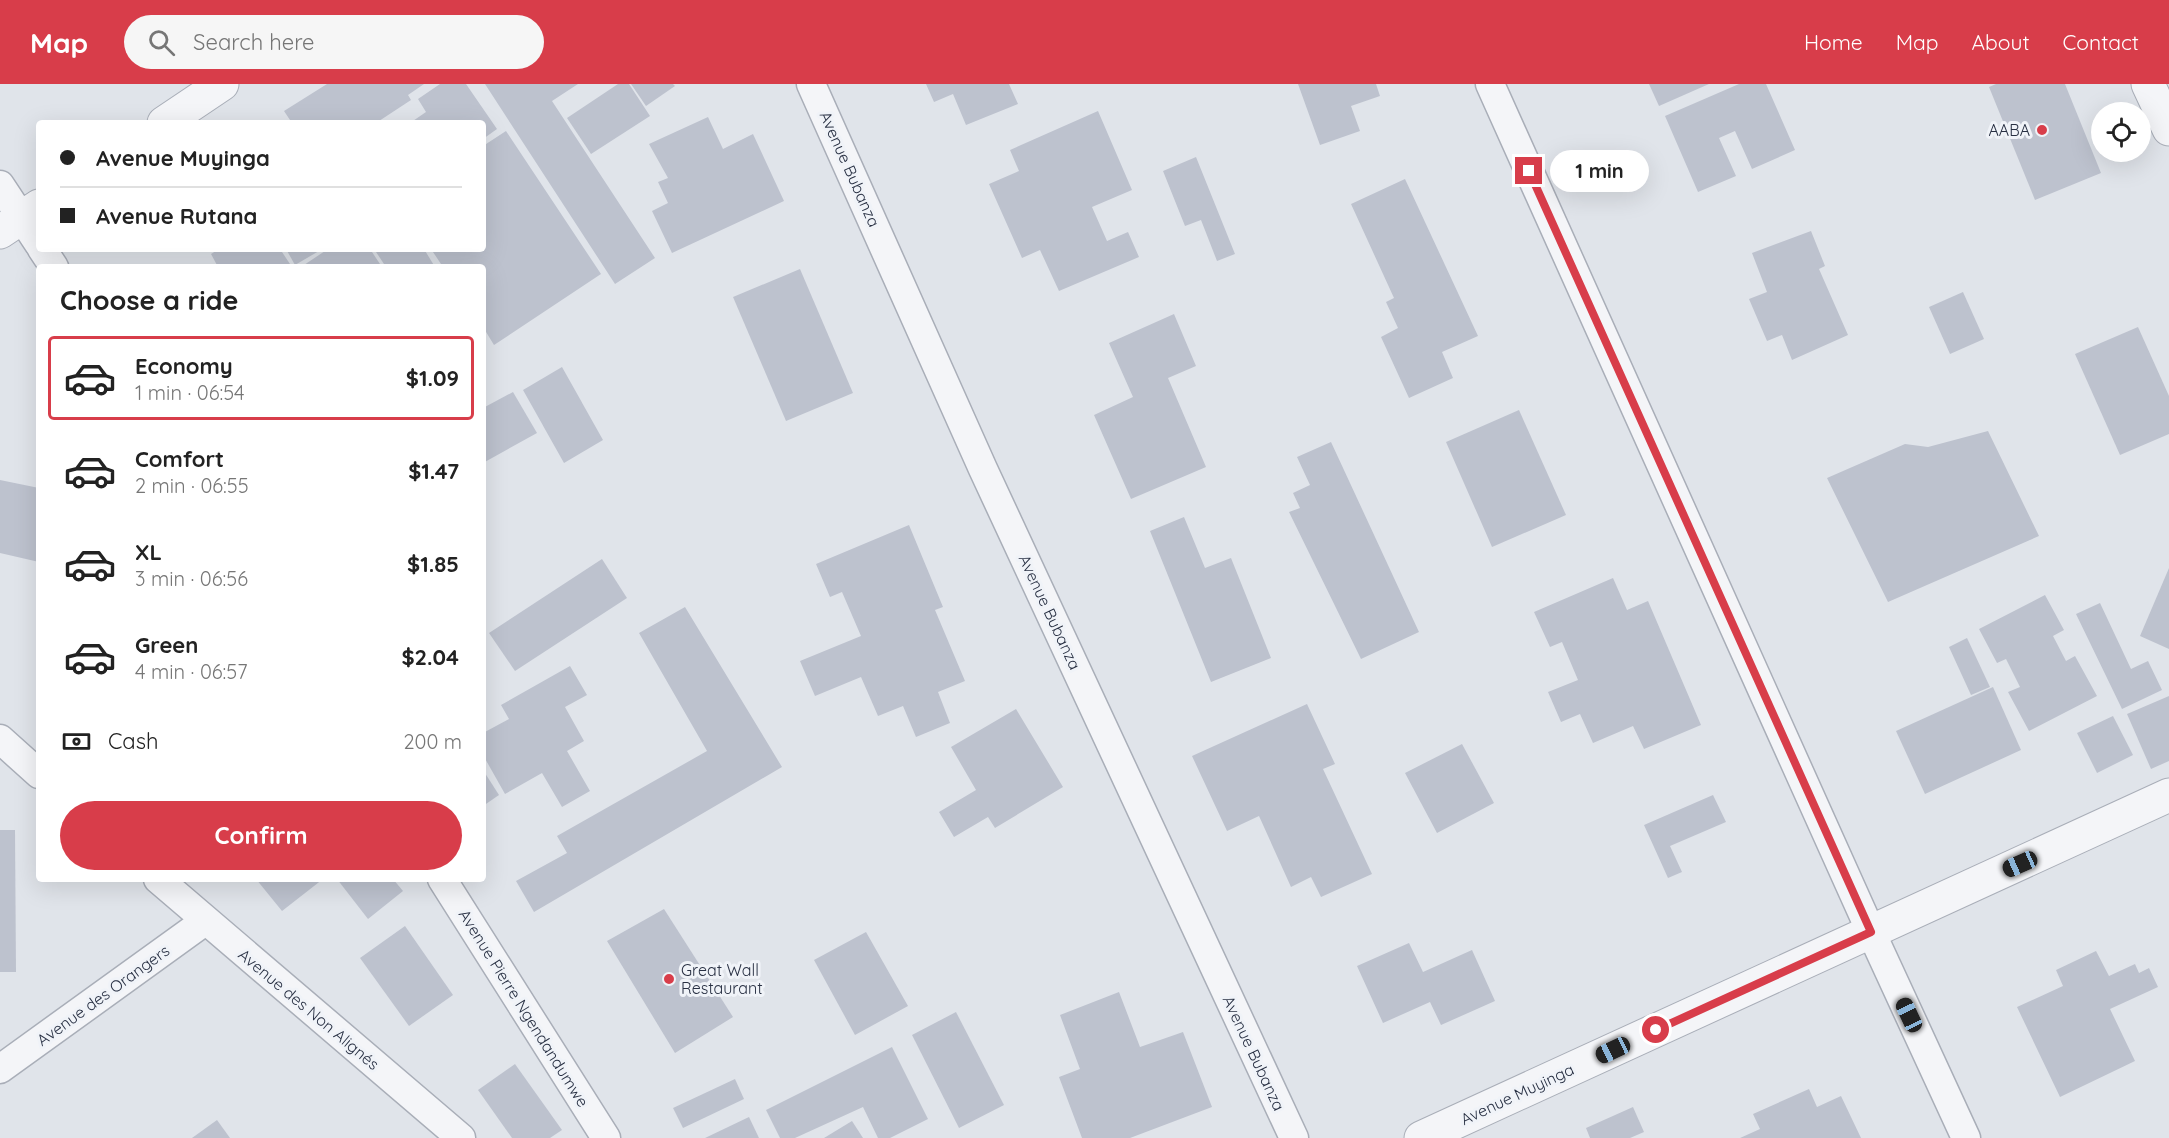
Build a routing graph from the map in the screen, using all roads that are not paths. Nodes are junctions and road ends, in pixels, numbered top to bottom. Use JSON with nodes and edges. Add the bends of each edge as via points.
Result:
{"nodes":[{"id":1,"x":222,"y":84,"type":"edge"},
{"id":2,"x":811,"y":84,"type":"edge"},
{"id":3,"x":1490,"y":84,"type":"edge"},
{"id":4,"x":2148,"y":84,"type":"edge"},
{"id":5,"x":168,"y":120,"type":"edge"},
{"id":6,"x":2169,"y":129,"type":"edge"},
{"id":7,"x":0,"y":185,"type":"edge"},
{"id":8,"x":25,"y":225,"type":"edge"},
{"id":9,"x":0,"y":739,"type":"edge"},
{"id":10,"x":36,"y":771,"type":"edge"},
{"id":11,"x":2169,"y":795,"type":"edge"},
{"id":12,"x":161,"y":882,"type":"edge"},
{"id":13,"x":444,"y":882,"type":"edge"},
{"id":14,"x":205,"y":921,"type":"junction"},
{"id":15,"x":1871,"y":932,"type":"junction"},
{"id":16,"x":0,"y":1070,"type":"edge"},
{"id":17,"x":461,"y":1138,"type":"edge"},
{"id":18,"x":606,"y":1138,"type":"edge"},
{"id":19,"x":1294,"y":1138,"type":"edge"},
{"id":20,"x":1420,"y":1138,"type":"edge"},
{"id":21,"x":1966,"y":1138,"type":"edge"}],
"edges":[{"from":1,"to":5,"type":"street"},
{"from":2,"to":19,"type":"street","name":"Avenue Bubanza","via":[[983,469]]},
{"from":3,"to":15,"type":"street"},
{"from":4,"to":6,"type":"street"},
{"from":7,"to":8,"type":"street"},
{"from":9,"to":10,"type":"street"},
{"from":11,"to":15,"type":"street","name":"Avenue Muyinga"},
{"from":12,"to":14,"type":"street","name":"Avenue des Non Alignés"},
{"from":13,"to":18,"type":"street","name":"Avenue Pierre Ngendandumwe"},
{"from":14,"to":16,"type":"street","name":"Avenue des Orangers"},
{"from":14,"to":17,"type":"street","name":"Avenue des Non Alignés"},
{"from":15,"to":20,"type":"street","name":"Avenue Muyinga"},
{"from":15,"to":21,"type":"street"}]}
